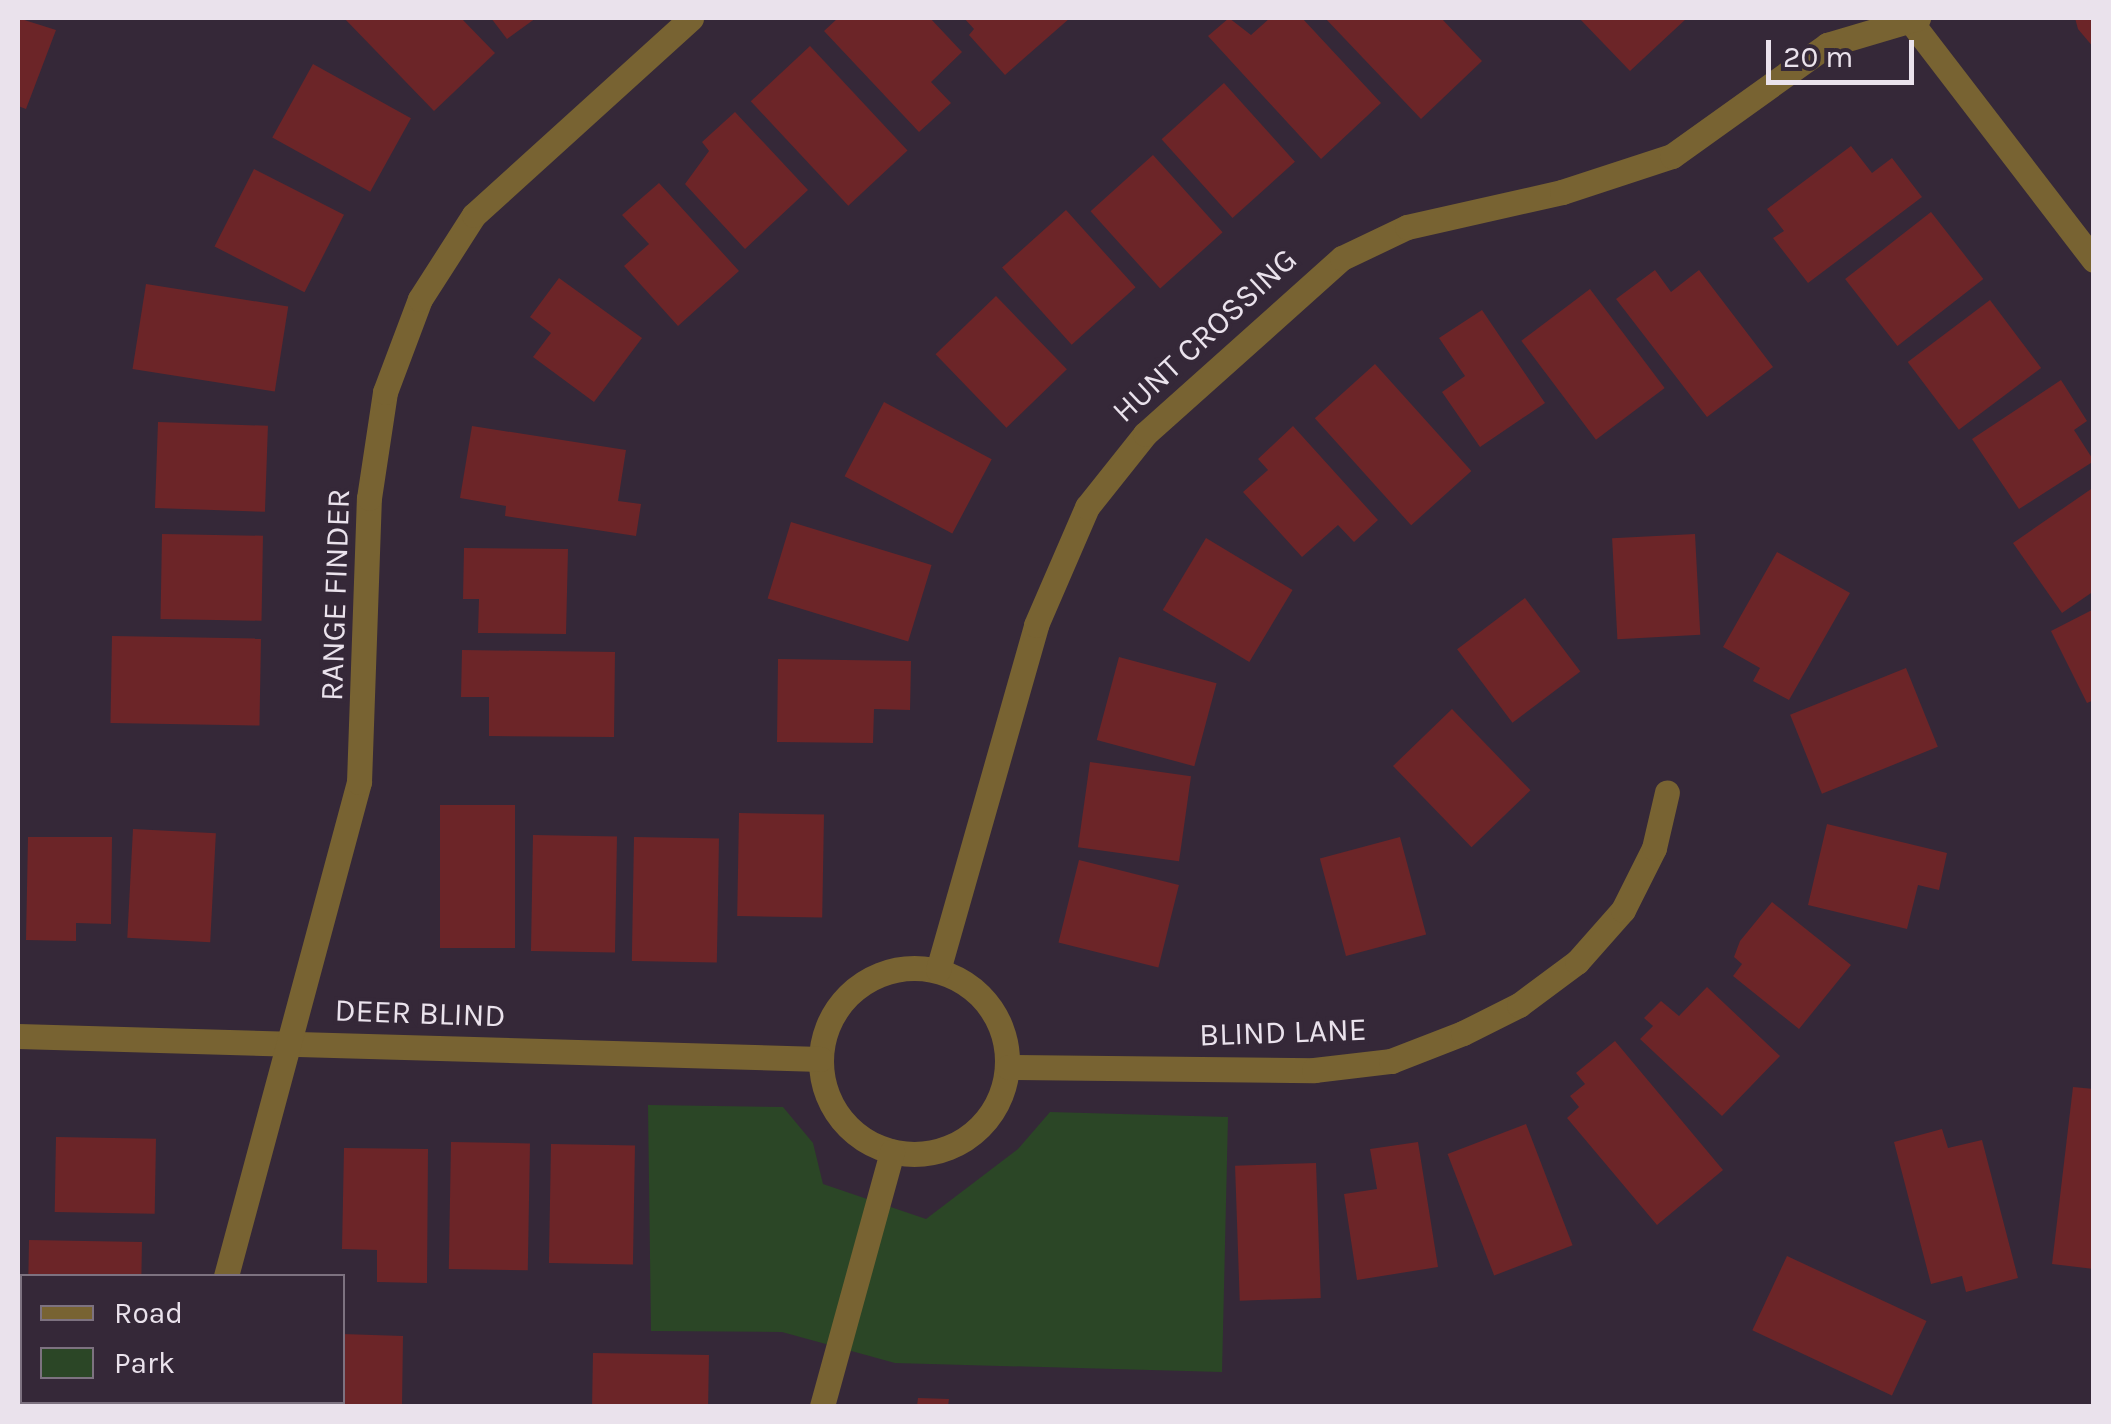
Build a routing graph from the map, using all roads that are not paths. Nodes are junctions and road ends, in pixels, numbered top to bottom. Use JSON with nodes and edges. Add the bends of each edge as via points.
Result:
{"nodes":[{"id":1,"x":691,"y":18,"type":"edge"},
{"id":2,"x":1839,"y":18,"type":"edge"},
{"id":3,"x":1913,"y":19,"type":"edge"},
{"id":4,"x":1827,"y":45,"type":"junction"},
{"id":5,"x":2094,"y":260,"type":"edge"},
{"id":6,"x":1667,"y":792,"type":"dead end"},
{"id":7,"x":938,"y":970,"type":"junction"},
{"id":8,"x":18,"y":1036,"type":"edge"},
{"id":9,"x":288,"y":1042,"type":"junction"},
{"id":10,"x":821,"y":1059,"type":"junction"},
{"id":11,"x":1008,"y":1067,"type":"junction"},
{"id":12,"x":892,"y":1151,"type":"junction"},
{"id":13,"x":227,"y":1274,"type":"edge"},
{"id":14,"x":822,"y":1406,"type":"edge"}],
"edges":[{"from":1,"to":9,"type":"street","name":"RANGE FINDER","via":[[474,215],[420,299],[385,392],[369,498],[359,782]]},
{"from":2,"to":4,"type":"street"},
{"from":3,"to":4,"type":"street","name":"HUNT CROSSING"},
{"from":3,"to":5,"type":"street"},
{"from":4,"to":7,"type":"street","name":"HUNT CROSSING","via":[[1672,156],[1562,192],[1407,227],[1342,258],[1145,434],[1087,507],[1042,610]]},
{"from":6,"to":11,"type":"street","name":"BLIND LANE","via":[[1654,848],[1623,910],[1576,962],[1519,1005],[1463,1033],[1391,1062],[1314,1070]]},
{"from":7,"to":10,"type":"street","via":[[888,973],[845,998],[827,1026]]},
{"from":7,"to":11,"type":"street","via":[[990,1006],[1004,1035]]},
{"from":8,"to":9,"type":"street","name":"DEER BLIND"},
{"from":9,"to":10,"type":"street","name":"DEER BLIND"},
{"from":9,"to":13,"type":"street","name":"RANGE FINDER"},
{"from":10,"to":12,"type":"street","via":[[840,1117]]},
{"from":11,"to":12,"type":"street","via":[[1000,1098],[969,1135],[924,1154]]},
{"from":12,"to":14,"type":"street"}]}
